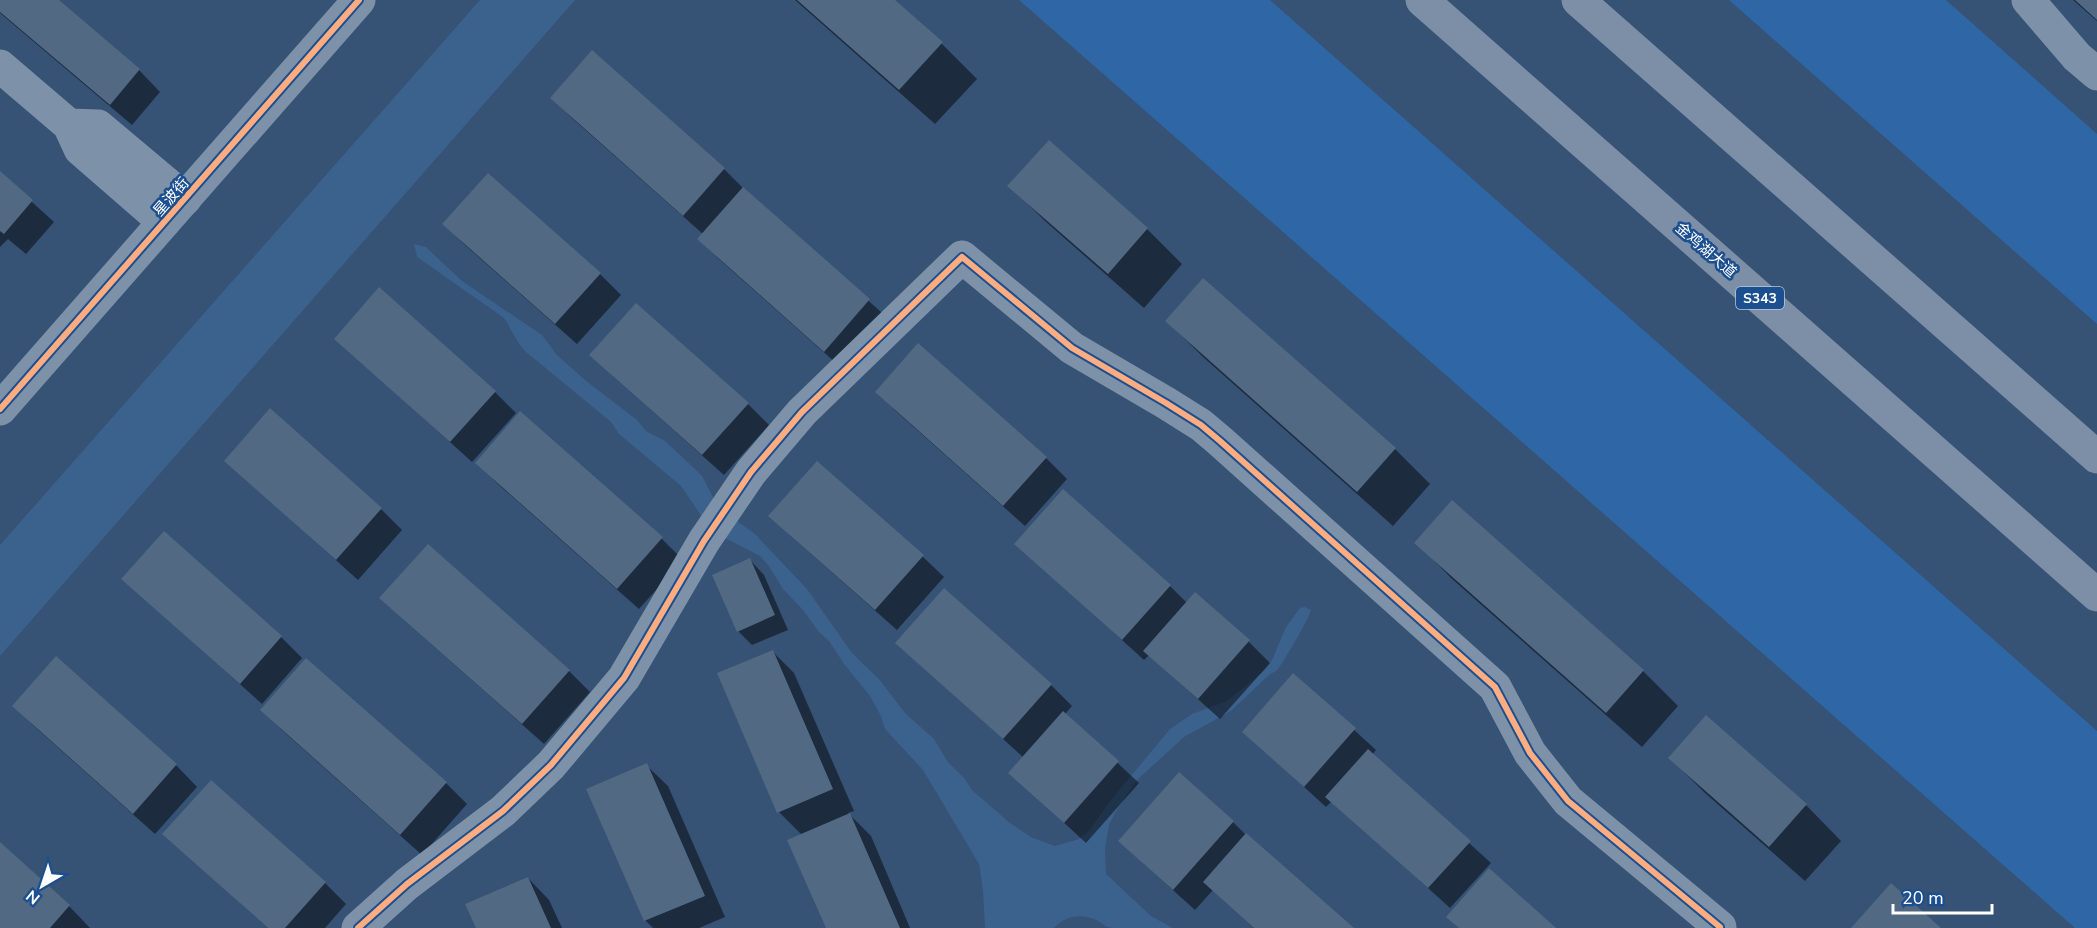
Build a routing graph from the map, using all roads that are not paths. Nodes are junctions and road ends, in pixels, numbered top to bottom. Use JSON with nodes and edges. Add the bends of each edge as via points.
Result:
{"nodes":[{"id":1,"x":359,"y":0,"type":"edge"},
{"id":2,"x":1422,"y":0,"type":"edge"},
{"id":3,"x":1578,"y":0,"type":"edge"},
{"id":4,"x":2028,"y":0,"type":"edge"},
{"id":5,"x":0,"y":66,"type":"edge"},
{"id":6,"x":2097,"y":74,"type":"edge"},
{"id":7,"x":174,"y":211,"type":"junction"},
{"id":8,"x":0,"y":409,"type":"edge"},
{"id":9,"x":2097,"y":457,"type":"edge"},
{"id":10,"x":2097,"y":595,"type":"edge"},
{"id":11,"x":358,"y":928,"type":"edge"},
{"id":12,"x":1719,"y":928,"type":"edge"}],
"edges":[{"from":1,"to":7,"type":"street","name":"星波街"},
{"from":2,"to":10,"type":"main road","name":"金鸡湖大道","number":"S343"},
{"from":3,"to":9,"type":"main road"},
{"from":4,"to":6,"type":"street","via":[[2077,57]]},
{"from":5,"to":7,"type":"street","via":[[69,125],[98,126]]},
{"from":7,"to":8,"type":"street","name":"星波街"},
{"from":11,"to":12,"type":"street","via":[[503,811],[551,765],[624,678],[737,490],[802,412],[962,257],[1072,348],[1201,425],[1336,543],[1495,687],[1530,753],[1568,801]]}]}
